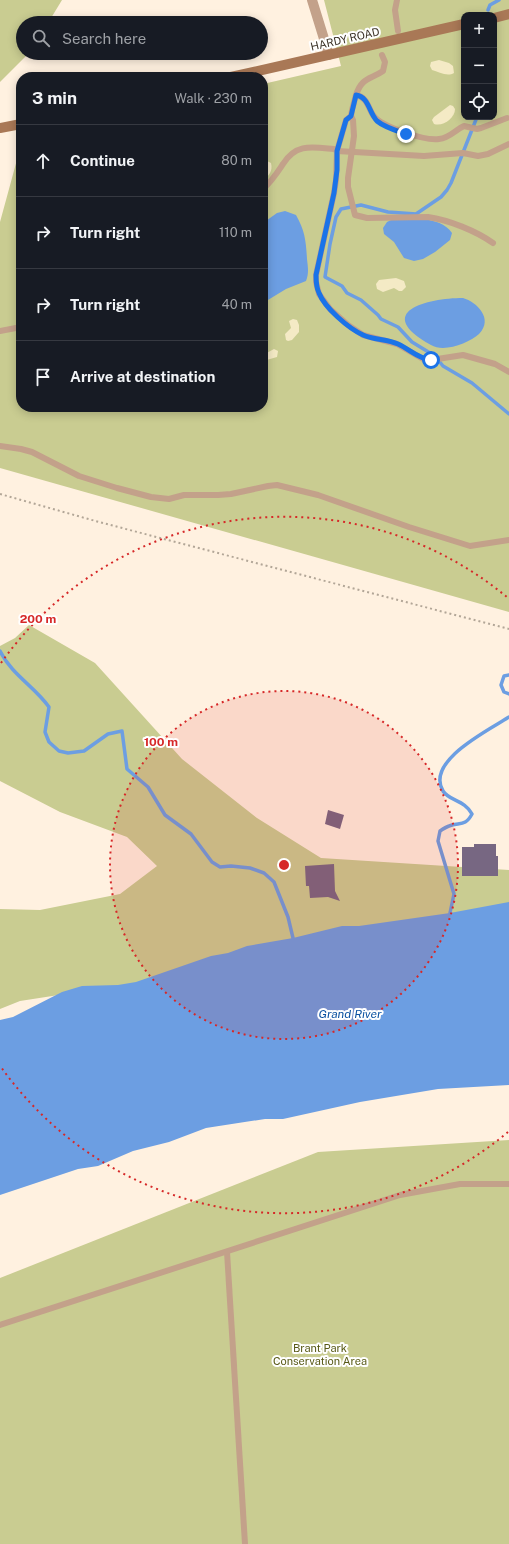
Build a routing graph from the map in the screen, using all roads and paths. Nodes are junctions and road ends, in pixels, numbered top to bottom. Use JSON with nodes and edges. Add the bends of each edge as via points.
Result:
{"nodes":[{"id":1,"x":312,"y":0,"type":"edge"},
{"id":2,"x":397,"y":0,"type":"edge"},
{"id":3,"x":509,"y":14,"type":"edge"},
{"id":4,"x":497,"y":17,"type":"edge"},
{"id":5,"x":461,"y":25,"type":"edge"},
{"id":6,"x":398,"y":31,"type":"dead end"},
{"id":7,"x":329,"y":55,"type":"junction"},
{"id":8,"x":382,"y":55,"type":"dead end"},
{"id":9,"x":253,"y":72,"type":"edge"},
{"id":10,"x":356,"y":95,"type":"junction"},
{"id":11,"x":351,"y":116,"type":"junction"},
{"id":12,"x":507,"y":118,"type":"dead end"},
{"id":13,"x":16,"y":125,"type":"edge"},
{"id":14,"x":0,"y":128,"type":"edge"},
{"id":15,"x":509,"y":144,"type":"edge"},
{"id":16,"x":337,"y":151,"type":"junction"},
{"id":17,"x":352,"y":151,"type":"junction"},
{"id":18,"x":268,"y":184,"type":"edge"},
{"id":19,"x":493,"y":243,"type":"dead end"},
{"id":20,"x":16,"y":328,"type":"edge"},
{"id":21,"x":0,"y":331,"type":"edge"},
{"id":22,"x":509,"y":372,"type":"edge"},
{"id":23,"x":0,"y":446,"type":"edge"},
{"id":24,"x":0,"y":494,"type":"edge"},
{"id":25,"x":509,"y":540,"type":"edge"},
{"id":26,"x":509,"y":629,"type":"edge"},
{"id":27,"x":509,"y":1184,"type":"edge"},
{"id":28,"x":227,"y":1252,"type":"junction"},
{"id":29,"x":0,"y":1325,"type":"edge"},
{"id":30,"x":245,"y":1544,"type":"edge"}],
"edges":[{"from":1,"to":7,"type":"street"},
{"from":2,"to":6,"type":"lane","via":[[395,10]]},
{"from":3,"to":4,"type":"main road"},
{"from":5,"to":7,"type":"main road","name":"HARDY ROAD"},
{"from":7,"to":9,"type":"main road","name":"HARDY ROAD"},
{"from":8,"to":10,"type":"lane","via":[[385,62],[383,71],[366,79],[359,86]]},
{"from":10,"to":11,"type":"lane"},
{"from":10,"to":12,"type":"lane","via":[[361,96],[380,123],[406,134],[432,139],[448,137],[464,126],[477,129]]},
{"from":11,"to":16,"type":"lane","via":[[346,120]]},
{"from":11,"to":17,"type":"lane","via":[[354,130]]},
{"from":13,"to":14,"type":"main road"},
{"from":15,"to":17,"type":"lane","via":[[478,156],[463,153],[424,156]]},
{"from":16,"to":17,"type":"lane"},
{"from":16,"to":18,"type":"lane","via":[[314,147],[297,149],[286,159]]},
{"from":16,"to":22,"type":"lane","via":[[334,193],[316,275],[319,294],[330,309],[363,335],[398,344],[422,359],[464,355],[495,364]]},
{"from":17,"to":19,"type":"lane","via":[[348,187],[355,216],[428,217],[478,234]]},
{"from":20,"to":21,"type":"lane"},
{"from":23,"to":25,"type":"lane","via":[[32,452],[79,476],[151,497],[231,494],[277,485],[318,495],[470,546]]},
{"from":24,"to":26,"type":"path"},
{"from":27,"to":28,"type":"lane","via":[[460,1184],[400,1195]]},
{"from":28,"to":29,"type":"lane"},
{"from":28,"to":30,"type":"lane"}]}
